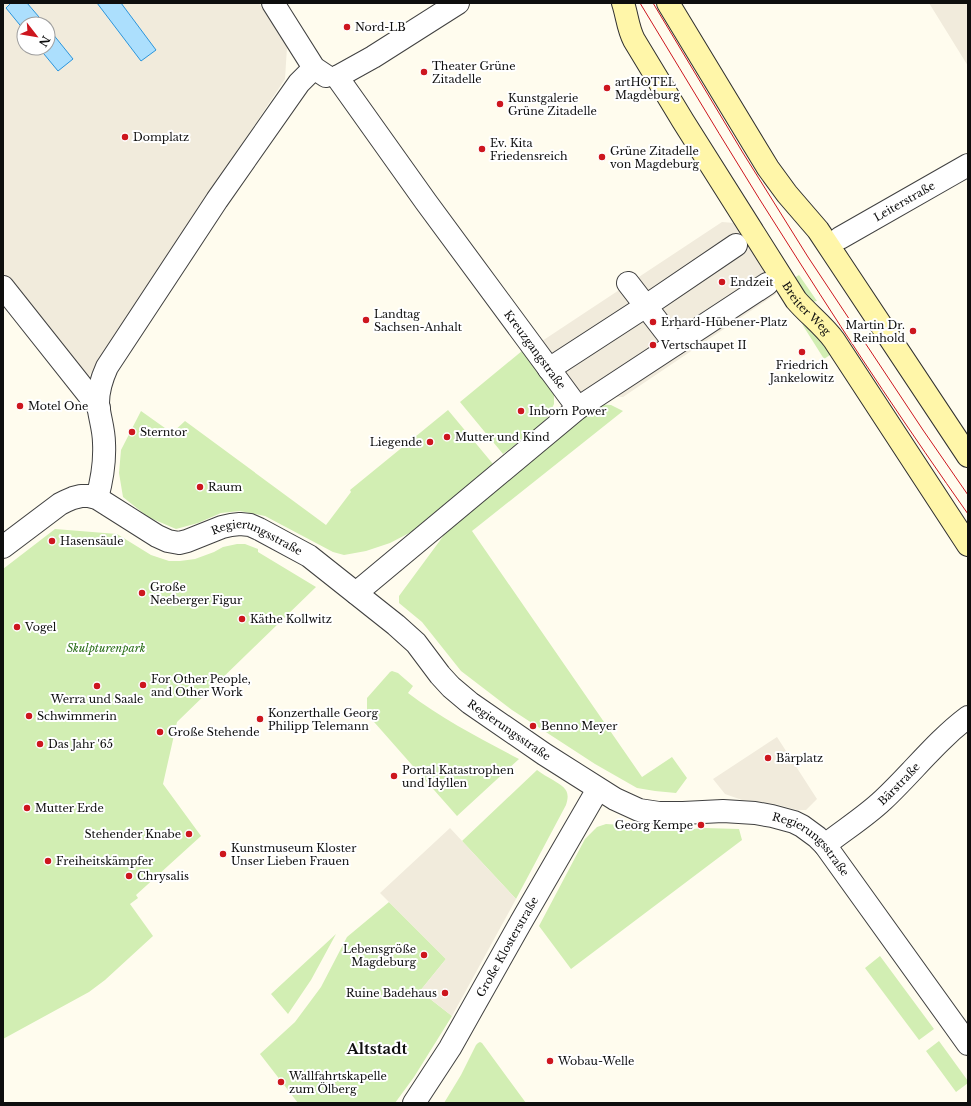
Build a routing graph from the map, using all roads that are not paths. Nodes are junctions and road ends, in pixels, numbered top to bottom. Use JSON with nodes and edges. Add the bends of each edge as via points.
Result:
{"nodes":[{"id":1,"x":273,"y":3,"type":"edge"},
{"id":2,"x":458,"y":3,"type":"edge"},
{"id":3,"x":623,"y":3,"type":"edge"},
{"id":4,"x":668,"y":3,"type":"edge"},
{"id":5,"x":314,"y":68,"type":"junction"},
{"id":6,"x":337,"y":77,"type":"junction"},
{"id":7,"x":968,"y":165,"type":"edge"},
{"id":8,"x":840,"y":238,"type":"dead end"},
{"id":9,"x":736,"y":245,"type":"dead end"},
{"id":10,"x":628,"y":283,"type":"dead end"},
{"id":11,"x":767,"y":284,"type":"dead end"},
{"id":12,"x":3,"y":287,"type":"edge"},
{"id":13,"x":646,"y":306,"type":"junction"},
{"id":14,"x":674,"y":344,"type":"junction"},
{"id":15,"x":549,"y":369,"type":"junction"},
{"id":16,"x":99,"y":408,"type":"junction"},
{"id":17,"x":578,"y":408,"type":"junction"},
{"id":18,"x":968,"y":456,"type":"edge"},
{"id":19,"x":97,"y":498,"type":"junction"},
{"id":20,"x":968,"y":544,"type":"edge"},
{"id":21,"x":3,"y":547,"type":"edge"},
{"id":22,"x":356,"y":593,"type":"junction"},
{"id":23,"x":968,"y":717,"type":"edge"},
{"id":24,"x":598,"y":789,"type":"junction"},
{"id":25,"x":825,"y":845,"type":"junction"},
{"id":26,"x":968,"y":1044,"type":"edge"},
{"id":27,"x":414,"y":1103,"type":"edge"}],
"edges":[{"from":1,"to":5,"type":"street"},
{"from":2,"to":6,"type":"street"},
{"from":3,"to":20,"type":"street","name":"Breiter Weg","via":[[634,40],[747,224],[796,300],[834,340]]},
{"from":4,"to":18,"type":"street","via":[[768,168],[818,230]]},
{"from":5,"to":6,"type":"street","via":[[324,75]]},
{"from":5,"to":16,"type":"street","via":[[299,83],[217,200],[110,360],[100,383]]},
{"from":6,"to":15,"type":"street","name":"Kreuzgangstraße"},
{"from":7,"to":8,"type":"street","name":"Leiterstraße"},
{"from":9,"to":13,"type":"street"},
{"from":10,"to":13,"type":"street"},
{"from":11,"to":14,"type":"street"},
{"from":12,"to":16,"type":"street"},
{"from":13,"to":14,"type":"street"},
{"from":13,"to":15,"type":"street"},
{"from":14,"to":17,"type":"street"},
{"from":15,"to":17,"type":"street","name":"Kreuzgangstraße"},
{"from":16,"to":19,"type":"street","via":[[105,455]]},
{"from":17,"to":22,"type":"street"},
{"from":19,"to":21,"type":"street","via":[[81,496],[60,504]]},
{"from":19,"to":22,"type":"street","name":"Regierungsstraße","via":[[157,536],[176,543],[222,526],[250,525],[309,556]]},
{"from":22,"to":24,"type":"street","name":"Regierungsstraße","via":[[416,643],[440,675],[470,703]]},
{"from":23,"to":25,"type":"street","name":"Bärstraße","via":[[943,738],[882,801]]},
{"from":24,"to":25,"type":"street","name":"Regierungsstraße","via":[[639,810],[650,812],[739,811],[777,817],[802,826]]},
{"from":24,"to":27,"type":"street","name":"Große Klosterstraße","via":[[450,1048]]},
{"from":25,"to":26,"type":"street","name":"Regierungsstraße"}]}
